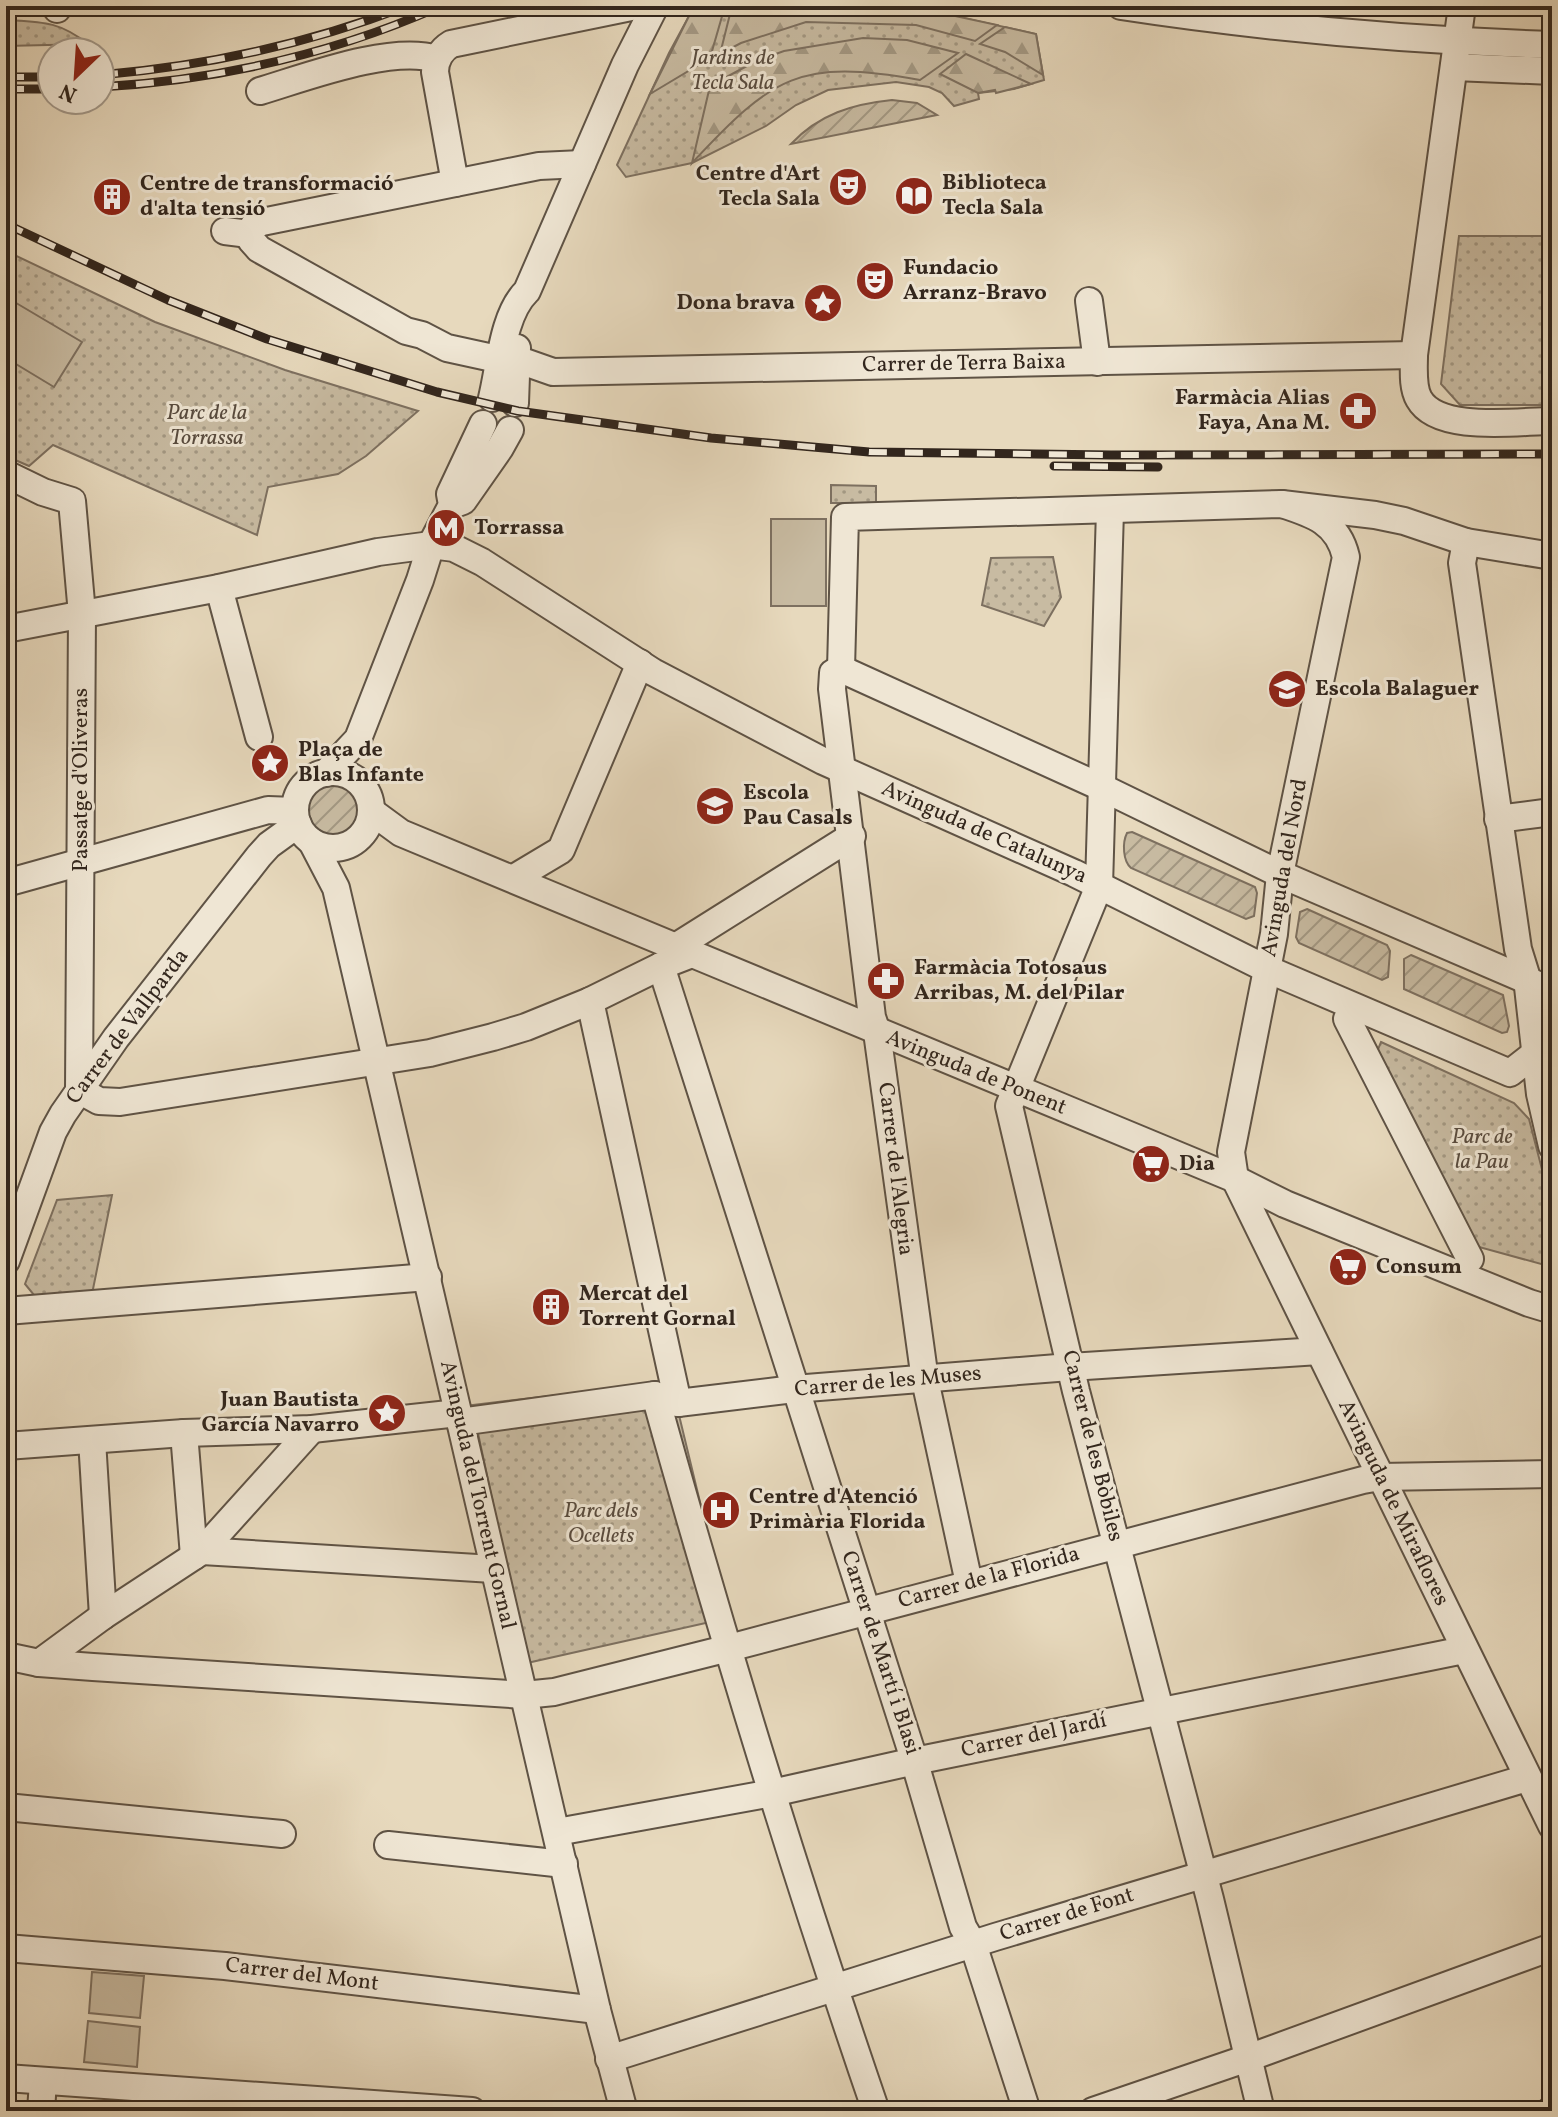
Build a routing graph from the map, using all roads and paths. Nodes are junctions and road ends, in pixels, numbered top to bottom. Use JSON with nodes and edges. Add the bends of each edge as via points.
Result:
{"nodes":[{"id":1,"x":636,"y":6,"type":"edge"},
{"id":2,"x":655,"y":6,"type":"edge"},
{"id":3,"x":1121,"y":6,"type":"edge"},
{"id":4,"x":1462,"y":6,"type":"edge"},
{"id":5,"x":1552,"y":45,"type":"edge"},
{"id":6,"x":1456,"y":54,"type":"junction"},
{"id":7,"x":437,"y":59,"type":"junction"},
{"id":8,"x":1552,"y":71,"type":"edge"},
{"id":9,"x":260,"y":91,"type":"dead end"},
{"id":10,"x":582,"y":164,"type":"junction"},
{"id":11,"x":455,"y":183,"type":"junction"},
{"id":12,"x":1089,"y":301,"type":"dead end"},
{"id":13,"x":1414,"y":355,"type":"junction"},
{"id":14,"x":509,"y":360,"type":"junction"},
{"id":15,"x":1097,"y":362,"type":"junction"},
{"id":16,"x":504,"y":400,"type":"dead end"},
{"id":17,"x":1552,"y":421,"type":"edge"},
{"id":18,"x":483,"y":424,"type":"dead end"},
{"id":19,"x":510,"y":430,"type":"dead end"},
{"id":20,"x":6,"y":474,"type":"edge"},
{"id":21,"x":43,"y":492,"type":"junction"},
{"id":22,"x":6,"y":498,"type":"edge"},
{"id":23,"x":1282,"y":504,"type":"junction"},
{"id":24,"x":452,"y":505,"type":"junction"},
{"id":25,"x":1110,"y":510,"type":"junction"},
{"id":26,"x":1375,"y":515,"type":"junction"},
{"id":27,"x":1466,"y":542,"type":"junction"},
{"id":28,"x":431,"y":545,"type":"junction"},
{"id":29,"x":1342,"y":546,"type":"junction"},
{"id":30,"x":1552,"y":556,"type":"edge"},
{"id":31,"x":219,"y":588,"type":"junction"},
{"id":32,"x":82,"y":614,"type":"junction"},
{"id":33,"x":6,"y":629,"type":"edge"},
{"id":34,"x":640,"y":663,"type":"junction"},
{"id":35,"x":841,"y":669,"type":"junction"},
{"id":36,"x":259,"y":737,"type":"dead end"},
{"id":37,"x":358,"y":739,"type":"junction"},
{"id":38,"x":842,"y":770,"type":"junction"},
{"id":39,"x":326,"y":773,"type":"junction"},
{"id":40,"x":360,"y":783,"type":"junction"},
{"id":41,"x":1103,"y":788,"type":"junction"},
{"id":42,"x":1552,"y":812,"type":"edge"},
{"id":43,"x":1498,"y":819,"type":"junction"},
{"id":44,"x":302,"y":825,"type":"junction"},
{"id":45,"x":364,"y":827,"type":"junction"},
{"id":46,"x":852,"y":836,"type":"junction"},
{"id":47,"x":81,"y":863,"type":"junction"},
{"id":48,"x":1280,"y":874,"type":"junction"},
{"id":49,"x":514,"y":878,"type":"junction"},
{"id":50,"x":334,"y":879,"type":"junction"},
{"id":51,"x":6,"y":883,"type":"edge"},
{"id":52,"x":1099,"y":886,"type":"junction"},
{"id":53,"x":677,"y":956,"type":"junction"},
{"id":54,"x":1267,"y":969,"type":"junction"},
{"id":55,"x":1527,"y":978,"type":"junction"},
{"id":56,"x":1552,"y":991,"type":"edge"},
{"id":57,"x":590,"y":1001,"type":"junction"},
{"id":58,"x":1347,"y":1019,"type":"dead end"},
{"id":59,"x":877,"y":1032,"type":"junction"},
{"id":60,"x":1544,"y":1052,"type":"edge"},
{"id":61,"x":377,"y":1062,"type":"junction"},
{"id":62,"x":1014,"y":1088,"type":"junction"},
{"id":63,"x":79,"y":1090,"type":"junction"},
{"id":64,"x":1552,"y":1146,"type":"edge"},
{"id":65,"x":1235,"y":1179,"type":"junction"},
{"id":66,"x":1470,"y":1259,"type":"dead end"},
{"id":67,"x":6,"y":1261,"type":"edge"},
{"id":68,"x":428,"y":1277,"type":"junction"},
{"id":69,"x":1552,"y":1310,"type":"edge"},
{"id":70,"x":6,"y":1311,"type":"edge"},
{"id":71,"x":1319,"y":1351,"type":"junction"},
{"id":72,"x":1070,"y":1367,"type":"junction"},
{"id":73,"x":925,"y":1380,"type":"junction"},
{"id":74,"x":794,"y":1389,"type":"junction"},
{"id":75,"x":667,"y":1399,"type":"junction"},
{"id":76,"x":459,"y":1418,"type":"junction"},
{"id":77,"x":312,"y":1429,"type":"junction"},
{"id":78,"x":184,"y":1433,"type":"junction"},
{"id":79,"x":92,"y":1440,"type":"junction"},
{"id":80,"x":6,"y":1446,"type":"edge"},
{"id":81,"x":1552,"y":1474,"type":"edge"},
{"id":82,"x":1380,"y":1477,"type":"junction"},
{"id":83,"x":1117,"y":1546,"type":"junction"},
{"id":84,"x":198,"y":1553,"type":"junction"},
{"id":85,"x":493,"y":1569,"type":"junction"},
{"id":86,"x":969,"y":1583,"type":"junction"},
{"id":87,"x":867,"y":1610,"type":"junction"},
{"id":88,"x":103,"y":1616,"type":"junction"},
{"id":89,"x":729,"y":1648,"type":"junction"},
{"id":90,"x":1464,"y":1650,"type":"junction"},
{"id":91,"x":6,"y":1656,"type":"edge"},
{"id":92,"x":39,"y":1663,"type":"junction"},
{"id":93,"x":524,"y":1695,"type":"junction"},
{"id":94,"x":1160,"y":1710,"type":"junction"},
{"id":95,"x":915,"y":1761,"type":"junction"},
{"id":96,"x":1527,"y":1778,"type":"junction"},
{"id":97,"x":772,"y":1793,"type":"junction"},
{"id":98,"x":6,"y":1807,"type":"edge"},
{"id":99,"x":1552,"y":1826,"type":"edge"},
{"id":100,"x":557,"y":1832,"type":"junction"},
{"id":101,"x":282,"y":1834,"type":"dead end"},
{"id":102,"x":388,"y":1845,"type":"dead end"},
{"id":103,"x":564,"y":1864,"type":"junction"},
{"id":104,"x":1203,"y":1875,"type":"junction"},
{"id":105,"x":973,"y":1944,"type":"junction"},
{"id":106,"x":1552,"y":1947,"type":"edge"},
{"id":107,"x":6,"y":1948,"type":"edge"},
{"id":108,"x":834,"y":1988,"type":"junction"},
{"id":109,"x":597,"y":2010,"type":"junction"},
{"id":110,"x":1248,"y":2058,"type":"junction"},
{"id":111,"x":609,"y":2059,"type":"junction"},
{"id":112,"x":6,"y":2078,"type":"edge"},
{"id":113,"x":43,"y":2081,"type":"junction"},
{"id":114,"x":152,"y":2100,"type":"edge"},
{"id":115,"x":350,"y":2107,"type":"edge"},
{"id":116,"x":41,"y":2111,"type":"edge"},
{"id":117,"x":472,"y":2111,"type":"edge"},
{"id":118,"x":624,"y":2111,"type":"edge"},
{"id":119,"x":876,"y":2111,"type":"edge"},
{"id":120,"x":1027,"y":2111,"type":"edge"},
{"id":121,"x":1093,"y":2111,"type":"edge"},
{"id":122,"x":1261,"y":2111,"type":"edge"}],
"edges":[{"from":1,"to":7,"type":"street","via":[[451,44]]},
{"from":2,"to":10,"type":"street"},
{"from":3,"to":6,"type":"street"},
{"from":4,"to":6,"type":"street"},
{"from":5,"to":6,"type":"street"},
{"from":6,"to":8,"type":"street"},
{"from":6,"to":13,"type":"street"},
{"from":7,"to":9,"type":"street","via":[[421,54],[357,63]]},
{"from":7,"to":11,"type":"street"},
{"from":10,"to":11,"type":"street","via":[[539,166]]},
{"from":10,"to":14,"type":"street","via":[[527,291],[530,307]]},
{"from":11,"to":14,"type":"street","name":"Carrer de Terra Baixa","via":[[262,222],[237,232],[406,331],[447,348]]},
{"from":12,"to":15,"type":"street"},
{"from":13,"to":15,"type":"street","name":"Carrer de Terra Baixa"},
{"from":13,"to":17,"type":"street","via":[[1416,394],[1434,414],[1463,421]]},
{"from":14,"to":15,"type":"street","name":"Carrer de Terra Baixa","via":[[553,372]]},
{"from":14,"to":16,"type":"street"},
{"from":18,"to":24,"type":"street","via":[[450,494]]},
{"from":19,"to":24,"type":"street","via":[[463,501]]},
{"from":20,"to":21,"type":"street"},
{"from":21,"to":22,"type":"street"},
{"from":21,"to":32,"type":"street","name":"Passatge d'Oliveras","via":[[72,501]]},
{"from":23,"to":25,"type":"street"},
{"from":23,"to":26,"type":"street"},
{"from":23,"to":29,"type":"street","via":[[1316,516],[1333,528]]},
{"from":24,"to":28,"type":"street"},
{"from":25,"to":35,"type":"street","name":"Carrer de l'Alegria","via":[[845,517]]},
{"from":25,"to":41,"type":"street","name":"Carrer de les Bòbiles"},
{"from":26,"to":27,"type":"street"},
{"from":26,"to":29,"type":"street","name":"Avinguda del Nord"},
{"from":27,"to":30,"type":"street"},
{"from":27,"to":43,"type":"street","via":[[1462,563]]},
{"from":28,"to":31,"type":"street"},
{"from":28,"to":34,"type":"street","name":"Avinguda de Catalunya","via":[[454,548],[482,562]]},
{"from":28,"to":37,"type":"street"},
{"from":29,"to":48,"type":"street","name":"Avinguda del Nord"},
{"from":31,"to":32,"type":"street"},
{"from":31,"to":36,"type":"street"},
{"from":32,"to":33,"type":"street"},
{"from":32,"to":47,"type":"street","name":"Passatge d'Oliveras"},
{"from":34,"to":38,"type":"street","name":"Avinguda de Catalunya"},
{"from":34,"to":49,"type":"street","via":[[561,850]]},
{"from":35,"to":38,"type":"street","name":"Carrer de l'Alegria","via":[[833,673],[832,689]]},
{"from":35,"to":41,"type":"street"},
{"from":37,"to":39,"type":"street"},
{"from":37,"to":40,"type":"street"},
{"from":38,"to":46,"type":"street","name":"Carrer de l'Alegria"},
{"from":38,"to":52,"type":"street","name":"Avinguda de Catalunya"},
{"from":39,"to":40,"type":"street","via":[[344,774]]},
{"from":39,"to":44,"type":"street","via":[[300,790]]},
{"from":40,"to":45,"type":"street","via":[[370,800]]},
{"from":41,"to":48,"type":"street"},
{"from":41,"to":52,"type":"street","name":"Carrer de les Bòbiles"},
{"from":42,"to":43,"type":"street"},
{"from":43,"to":55,"type":"street"},
{"from":44,"to":45,"type":"street","via":[[335,848]]},
{"from":44,"to":47,"type":"street","via":[[268,810]]},
{"from":44,"to":50,"type":"street","name":"Avinguda del Torrent Gornal"},
{"from":44,"to":63,"type":"street","name":"Carrer de Vallparda","via":[[259,856]]},
{"from":45,"to":49,"type":"street","name":"Avinguda de Ponent","via":[[401,833]]},
{"from":45,"to":50,"type":"street"},
{"from":46,"to":53,"type":"street"},
{"from":46,"to":59,"type":"street","name":"Carrer de l'Alegria"},
{"from":47,"to":51,"type":"street"},
{"from":47,"to":63,"type":"street","name":"Passatge d'Oliveras"},
{"from":48,"to":54,"type":"street","name":"Avinguda del Nord"},
{"from":48,"to":55,"type":"street"},
{"from":49,"to":53,"type":"street","name":"Avinguda de Ponent"},
{"from":50,"to":61,"type":"street","name":"Avinguda del Torrent Gornal"},
{"from":52,"to":54,"type":"street","name":"Avinguda de Catalunya"},
{"from":52,"to":62,"type":"street","name":"Carrer de les Bòbiles"},
{"from":53,"to":57,"type":"street"},
{"from":53,"to":59,"type":"street","name":"Avinguda de Ponent"},
{"from":53,"to":74,"type":"street","name":"Carrer de Martí i Blasi"},
{"from":54,"to":60,"type":"street","name":"Avinguda de Catalunya","via":[[1510,1073]]},
{"from":54,"to":65,"type":"street","name":"Avinguda del Nord","via":[[1231,1152]]},
{"from":55,"to":56,"type":"street"},
{"from":55,"to":60,"type":"street"},
{"from":57,"to":61,"type":"street","via":[[493,1037]]},
{"from":57,"to":75,"type":"street"},
{"from":58,"to":66,"type":"street"},
{"from":59,"to":62,"type":"street","name":"Avinguda de Ponent"},
{"from":59,"to":73,"type":"street","name":"Carrer de l'Alegria"},
{"from":60,"to":64,"type":"street","via":[[1540,1094]]},
{"from":61,"to":63,"type":"street","via":[[120,1102],[99,1101]]},
{"from":61,"to":68,"type":"street","name":"Avinguda del Torrent Gornal"},
{"from":62,"to":65,"type":"street","name":"Avinguda de Ponent"},
{"from":62,"to":72,"type":"street","name":"Carrer de les Bòbiles","via":[[1010,1112]]},
{"from":63,"to":67,"type":"street","name":"Carrer de Vallparda","via":[[53,1132]]},
{"from":65,"to":69,"type":"street","name":"Avinguda de Ponent","via":[[1285,1204]]},
{"from":65,"to":71,"type":"street","name":"Avinguda de Miraflores"},
{"from":68,"to":70,"type":"street"},
{"from":68,"to":76,"type":"street","name":"Avinguda del Torrent Gornal"},
{"from":71,"to":72,"type":"street","name":"Carrer de les Muses"},
{"from":71,"to":82,"type":"street","name":"Avinguda de Miraflores"},
{"from":72,"to":73,"type":"street","name":"Carrer de les Muses"},
{"from":72,"to":83,"type":"street","name":"Carrer de les Bòbiles"},
{"from":73,"to":74,"type":"street","name":"Carrer de les Muses"},
{"from":73,"to":86,"type":"street","name":"Carrer de l'Alegria"},
{"from":74,"to":75,"type":"street","name":"Carrer de les Muses"},
{"from":74,"to":87,"type":"street","name":"Carrer de Martí i Blasi"},
{"from":75,"to":76,"type":"street","name":"Carrer de les Muses"},
{"from":75,"to":89,"type":"street"},
{"from":76,"to":77,"type":"street","name":"Carrer de les Muses"},
{"from":76,"to":85,"type":"street","name":"Avinguda del Torrent Gornal"},
{"from":77,"to":78,"type":"street","name":"Carrer de les Muses"},
{"from":77,"to":84,"type":"street"},
{"from":78,"to":79,"type":"street","name":"Carrer de les Muses"},
{"from":78,"to":84,"type":"street"},
{"from":79,"to":80,"type":"street","name":"Carrer de les Muses"},
{"from":79,"to":88,"type":"street"},
{"from":81,"to":82,"type":"street","name":"Carrer de la Florida"},
{"from":82,"to":83,"type":"street","name":"Carrer de la Florida"},
{"from":82,"to":90,"type":"street","name":"Avinguda de Miraflores"},
{"from":83,"to":86,"type":"street","name":"Carrer de la Florida"},
{"from":83,"to":94,"type":"street","name":"Carrer de les Bòbiles"},
{"from":84,"to":85,"type":"street"},
{"from":84,"to":88,"type":"street"},
{"from":85,"to":93,"type":"street","name":"Avinguda del Torrent Gornal"},
{"from":86,"to":87,"type":"street","name":"Carrer de la Florida"},
{"from":87,"to":89,"type":"street","name":"Carrer de la Florida"},
{"from":87,"to":95,"type":"street","name":"Carrer de Martí i Blasi"},
{"from":88,"to":92,"type":"street"},
{"from":89,"to":93,"type":"street","name":"Carrer de la Florida"},
{"from":89,"to":97,"type":"street"},
{"from":90,"to":94,"type":"street","name":"Carrer del Jardí"},
{"from":90,"to":96,"type":"street","name":"Avinguda de Miraflores"},
{"from":91,"to":92,"type":"street","name":"Carrer de la Florida"},
{"from":92,"to":93,"type":"street","name":"Carrer de la Florida"},
{"from":93,"to":100,"type":"street","name":"Avinguda del Torrent Gornal"},
{"from":94,"to":95,"type":"street","name":"Carrer del Jardí"},
{"from":94,"to":104,"type":"street","name":"Carrer de les Bòbiles"},
{"from":95,"to":97,"type":"street","name":"Carrer del Jardí"},
{"from":95,"to":105,"type":"street","name":"Carrer de Martí i Blasi","via":[[963,1927]]},
{"from":96,"to":99,"type":"street","name":"Avinguda de Miraflores"},
{"from":96,"to":104,"type":"street","name":"Carrer de Font"},
{"from":97,"to":100,"type":"street","name":"Carrer del Jardí"},
{"from":97,"to":108,"type":"street"},
{"from":98,"to":101,"type":"street"},
{"from":100,"to":103,"type":"street","name":"Avinguda del Torrent Gornal"},
{"from":102,"to":103,"type":"street"},
{"from":103,"to":109,"type":"street","name":"Avinguda del Torrent Gornal"},
{"from":104,"to":105,"type":"street","name":"Carrer de Font"},
{"from":104,"to":110,"type":"street","name":"Carrer de les Bòbiles"},
{"from":105,"to":108,"type":"street","name":"Carrer de Font"},
{"from":105,"to":120,"type":"street","name":"Carrer de Martí i Blasi"},
{"from":106,"to":110,"type":"street"},
{"from":107,"to":109,"type":"street","name":"Carrer del Mont","via":[[225,1966]]},
{"from":108,"to":111,"type":"street","name":"Carrer de Font"},
{"from":108,"to":119,"type":"street"},
{"from":109,"to":111,"type":"street","name":"Avinguda del Torrent Gornal"},
{"from":110,"to":121,"type":"street"},
{"from":110,"to":122,"type":"street","name":"Carrer de les Bòbiles"},
{"from":111,"to":118,"type":"street","name":"Avinguda del Torrent Gornal"},
{"from":112,"to":113,"type":"street"},
{"from":113,"to":114,"type":"street"},
{"from":113,"to":116,"type":"street"},
{"from":114,"to":115,"type":"street"},
{"from":115,"to":117,"type":"street"}]}
